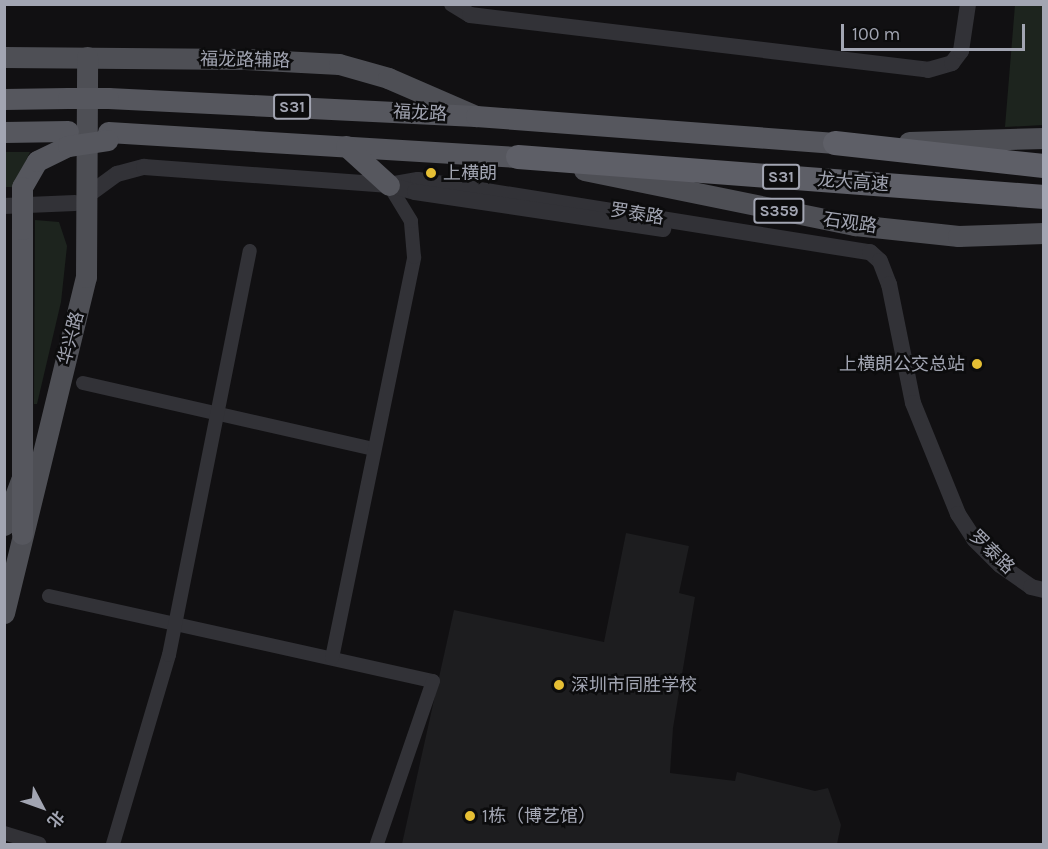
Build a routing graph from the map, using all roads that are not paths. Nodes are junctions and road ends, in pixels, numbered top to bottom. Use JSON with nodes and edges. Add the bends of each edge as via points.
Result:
{"nodes":[{"id":1,"x":452,"y":4,"type":"edge"},
{"id":2,"x":968,"y":4,"type":"edge"},
{"id":3,"x":4,"y":57,"type":"edge"},
{"id":4,"x":87,"y":57,"type":"junction"},
{"id":5,"x":4,"y":99,"type":"edge"},
{"id":6,"x":476,"y":116,"type":"junction"},
{"id":7,"x":4,"y":132,"type":"edge"},
{"id":8,"x":68,"y":138,"type":"junction"},
{"id":9,"x":1044,"y":138,"type":"edge"},
{"id":10,"x":835,"y":143,"type":"junction"},
{"id":11,"x":346,"y":146,"type":"junction"},
{"id":12,"x":518,"y":157,"type":"junction"},
{"id":13,"x":1044,"y":166,"type":"edge"},
{"id":14,"x":389,"y":185,"type":"junction"},
{"id":15,"x":1044,"y":197,"type":"edge"},
{"id":16,"x":82,"y":199,"type":"junction"},
{"id":17,"x":4,"y":206,"type":"edge"},
{"id":18,"x":1044,"y":233,"type":"edge"},
{"id":19,"x":250,"y":251,"type":"dead end"},
{"id":20,"x":83,"y":383,"type":"dead end"},
{"id":21,"x":217,"y":413,"type":"junction"},
{"id":22,"x":374,"y":449,"type":"junction"},
{"id":23,"x":24,"y":475,"type":"junction"},
{"id":24,"x":13,"y":529,"type":"edge"},
{"id":25,"x":1044,"y":590,"type":"edge"},
{"id":26,"x":49,"y":596,"type":"dead end"},
{"id":27,"x":4,"y":613,"type":"edge"},
{"id":28,"x":174,"y":626,"type":"junction"},
{"id":29,"x":332,"y":658,"type":"junction"},
{"id":30,"x":4,"y":833,"type":"edge"},
{"id":31,"x":39,"y":844,"type":"edge"},
{"id":32,"x":113,"y":844,"type":"edge"},
{"id":33,"x":377,"y":844,"type":"edge"}],
"edges":[{"from":1,"to":2,"type":"street","via":[[470,15],[928,70],[952,63],[961,51]]},
{"from":3,"to":4,"type":"main road","name":"福龙路辅路"},
{"from":4,"to":6,"type":"main road","name":"福龙路辅路","via":[[339,64],[388,78]]},
{"from":4,"to":16,"type":"main road","name":"华兴路"},
{"from":5,"to":6,"type":"highway","name":"福龙路","number":"S31","bridge":true,"via":[[108,98]]},
{"from":6,"to":10,"type":"highway","name":"福龙路","number":"S31"},
{"from":7,"to":8,"type":"highway","name":"福龙路","number":"S31"},
{"from":8,"to":11,"type":"highway","name":"福龙路","number":"S31","via":[[146,136]]},
{"from":8,"to":23,"type":"highway","bridge":true,"via":[[38,161],[22,187]]},
{"from":9,"to":10,"type":"main road"},
{"from":10,"to":13,"type":"highway","name":"龙大高速","number":"S31"},
{"from":11,"to":12,"type":"highway","name":"福龙路","number":"S31"},
{"from":11,"to":14,"type":"highway"},
{"from":12,"to":15,"type":"highway","name":"龙大高速","number":"S31"},
{"from":12,"to":18,"type":"main road","name":"石观路","number":"S359","via":[[855,225],[958,236]]},
{"from":14,"to":16,"type":"street","name":"罗泰路","via":[[144,166],[117,174]]},
{"from":14,"to":22,"type":"street","via":[[411,221],[414,257]]},
{"from":14,"to":25,"type":"street","name":"罗泰路","via":[[880,261],[889,284],[914,403],[958,514],[974,539],[1000,565],[1031,587]]},
{"from":16,"to":17,"type":"street"},
{"from":16,"to":23,"type":"main road","name":"华兴路","via":[[70,293]]},
{"from":16,"to":24,"type":"main road","name":"华兴路","via":[[83,294]]},
{"from":19,"to":21,"type":"street"},
{"from":20,"to":21,"type":"street"},
{"from":21,"to":22,"type":"street"},
{"from":21,"to":28,"type":"street"},
{"from":22,"to":29,"type":"street"},
{"from":23,"to":24,"type":"highway"},
{"from":24,"to":27,"type":"main road","name":"华兴路"},
{"from":26,"to":28,"type":"street"},
{"from":28,"to":29,"type":"street"},
{"from":28,"to":32,"type":"street"},
{"from":29,"to":33,"type":"street","via":[[433,681]]},
{"from":30,"to":31,"type":"street"}]}
